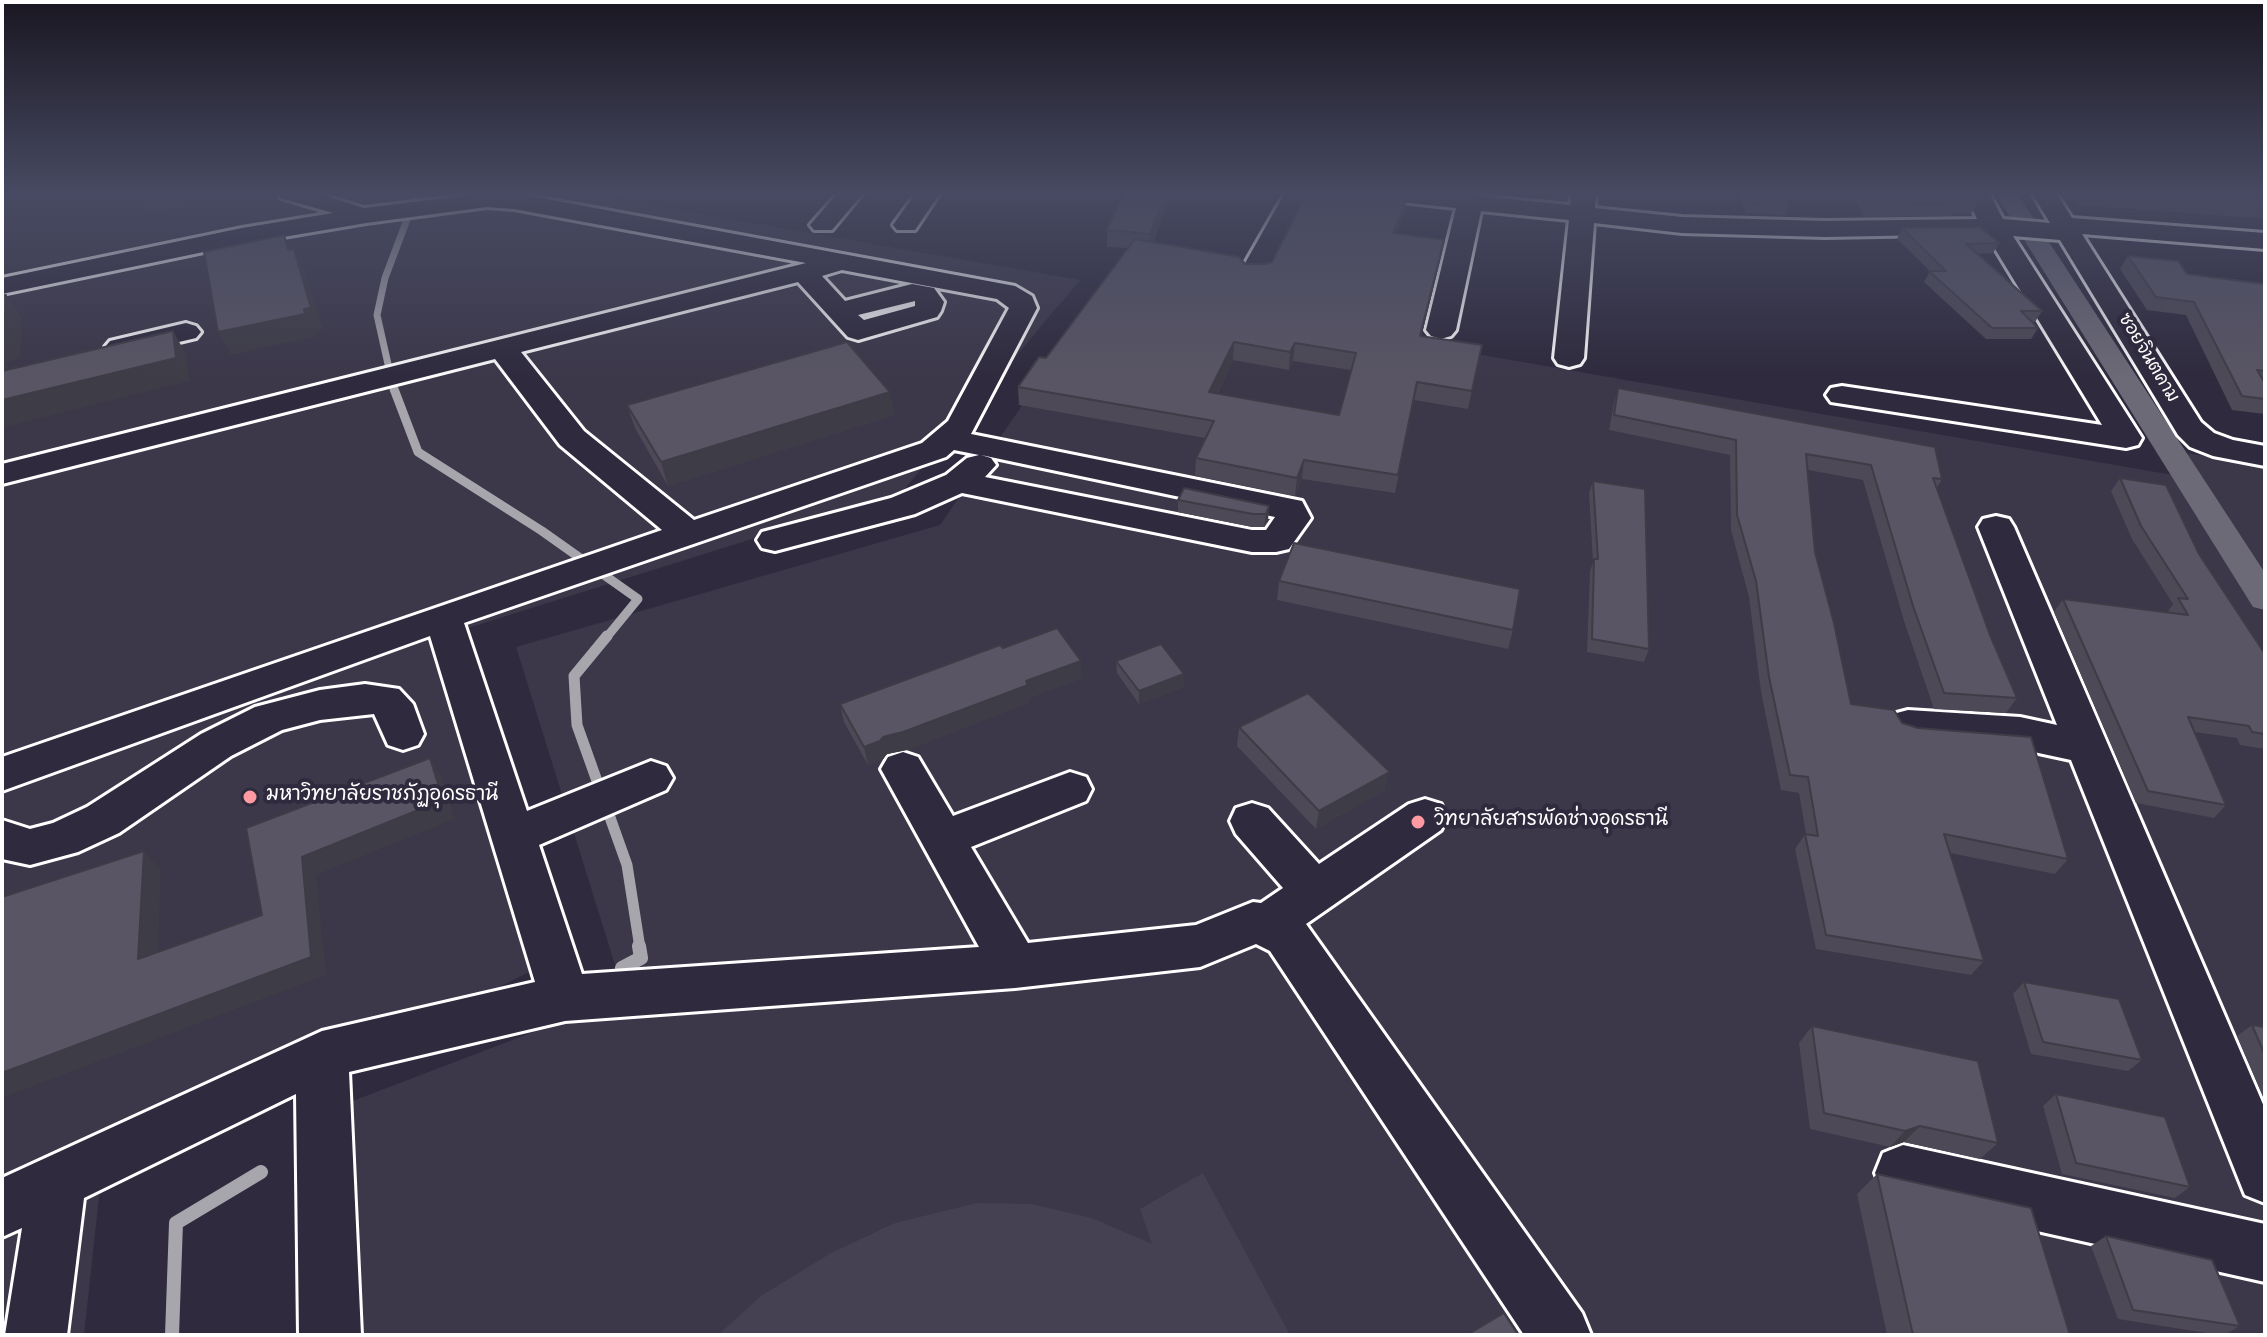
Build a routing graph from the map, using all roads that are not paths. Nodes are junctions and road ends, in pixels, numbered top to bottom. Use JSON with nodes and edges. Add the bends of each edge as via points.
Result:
{"nodes":[{"id":1,"x":149,"y":255,"type":"edge"},
{"id":2,"x":807,"y":255,"type":"edge"},
{"id":3,"x":1263,"y":255,"type":"edge"},
{"id":4,"x":1458,"y":255,"type":"edge"},
{"id":5,"x":1578,"y":255,"type":"edge"},
{"id":6,"x":2018,"y":255,"type":"edge"},
{"id":7,"x":2077,"y":255,"type":"edge"},
{"id":8,"x":843,"y":262,"type":"junction"},
{"id":9,"x":804,"y":272,"type":"junction"},
{"id":10,"x":1254,"y":272,"type":"edge"},
{"id":11,"x":2,"y":286,"type":"edge"},
{"id":12,"x":839,"y":311,"type":"dead end"},
{"id":13,"x":1441,"y":330,"type":"dead end"},
{"id":14,"x":186,"y":332,"type":"dead end"},
{"id":15,"x":502,"y":348,"type":"junction"},
{"id":16,"x":94,"y":353,"type":"edge"},
{"id":17,"x":1569,"y":358,"type":"dead end"},
{"id":18,"x":1842,"y":395,"type":"dead end"},
{"id":19,"x":949,"y":439,"type":"junction"},
{"id":20,"x":998,"y":449,"type":"junction"},
{"id":21,"x":2265,"y":456,"type":"edge"},
{"id":22,"x":2,"y":474,"type":"edge"},
{"id":23,"x":958,"y":482,"type":"junction"},
{"id":24,"x":1996,"y":527,"type":"dead end"},
{"id":25,"x":689,"y":534,"type":"junction"},
{"id":26,"x":775,"y":540,"type":"dead end"},
{"id":27,"x":443,"y":617,"type":"junction"},
{"id":28,"x":1908,"y":725,"type":"edge"},
{"id":29,"x":403,"y":734,"type":"dead end"},
{"id":30,"x":2088,"y":748,"type":"junction"},
{"id":31,"x":903,"y":769,"type":"dead end"},
{"id":32,"x":2,"y":774,"type":"edge"},
{"id":33,"x":640,"y":783,"type":"dead end"},
{"id":34,"x":1070,"y":789,"type":"dead end"},
{"id":35,"x":1425,"y":817,"type":"dead end"},
{"id":36,"x":1252,"y":821,"type":"dead end"},
{"id":37,"x":513,"y":836,"type":"junction"},
{"id":38,"x":2,"y":838,"type":"edge"},
{"id":39,"x":943,"y":839,"type":"junction"},
{"id":40,"x":1315,"y":892,"type":"junction"},
{"id":41,"x":1268,"y":924,"type":"junction"},
{"id":42,"x":1015,"y":966,"type":"junction"},
{"id":43,"x":565,"y":998,"type":"junction"},
{"id":44,"x":322,"y":1055,"type":"junction"},
{"id":45,"x":1903,"y":1173,"type":"dead end"},
{"id":46,"x":2265,"y":1175,"type":"edge"},
{"id":47,"x":58,"y":1183,"type":"junction"},
{"id":48,"x":2,"y":1208,"type":"edge"},
{"id":49,"x":2265,"y":1253,"type":"edge"},
{"id":50,"x":36,"y":1335,"type":"edge"},
{"id":51,"x":330,"y":1335,"type":"edge"},
{"id":52,"x":1560,"y":1335,"type":"edge"}],
"edges":[{"from":1,"to":11,"type":"street"},
{"from":2,"to":8,"type":"street"},
{"from":3,"to":10,"type":"street"},
{"from":4,"to":13,"type":"street"},
{"from":5,"to":17,"type":"street"},
{"from":6,"to":18,"type":"street","via":[[2126,438]]},
{"from":7,"to":21,"type":"street","name":"ซอยจินตคาม","via":[[2189,428],[2225,449]]},
{"from":8,"to":9,"type":"street"},
{"from":8,"to":19,"type":"street","via":[[1005,292],[1022,302],[968,412]]},
{"from":9,"to":12,"type":"street"},
{"from":9,"to":15,"type":"street"},
{"from":14,"to":16,"type":"street"},
{"from":15,"to":22,"type":"street"},
{"from":15,"to":25,"type":"street","via":[[572,438]]},
{"from":19,"to":20,"type":"street"},
{"from":19,"to":25,"type":"street","via":[[913,459]]},
{"from":20,"to":23,"type":"street"},
{"from":20,"to":23,"type":"street","via":[[1290,509],[1293,518],[1276,541],[1252,541]]},
{"from":23,"to":26,"type":"street","via":[[903,506]]},
{"from":24,"to":30,"type":"street"},
{"from":25,"to":27,"type":"street"},
{"from":27,"to":32,"type":"street"},
{"from":27,"to":37,"type":"street"},
{"from":28,"to":30,"type":"street","via":[[2020,733]]},
{"from":29,"to":38,"type":"street","via":[[398,715],[385,700],[320,705],[270,718],[216,745],[103,820],[62,839],[30,847]]},
{"from":30,"to":46,"type":"street"},
{"from":31,"to":39,"type":"street"},
{"from":33,"to":37,"type":"street"},
{"from":34,"to":39,"type":"street"},
{"from":35,"to":40,"type":"street"},
{"from":36,"to":40,"type":"street"},
{"from":37,"to":43,"type":"street"},
{"from":39,"to":42,"type":"street"},
{"from":40,"to":41,"type":"street"},
{"from":41,"to":42,"type":"street","via":[[1253,923],[1200,946]]},
{"from":41,"to":52,"type":"street","via":[[1287,936]]},
{"from":42,"to":43,"type":"street"},
{"from":43,"to":44,"type":"street"},
{"from":44,"to":47,"type":"street"},
{"from":44,"to":51,"type":"street"},
{"from":45,"to":49,"type":"street"},
{"from":47,"to":48,"type":"street"},
{"from":47,"to":50,"type":"street"}]}
